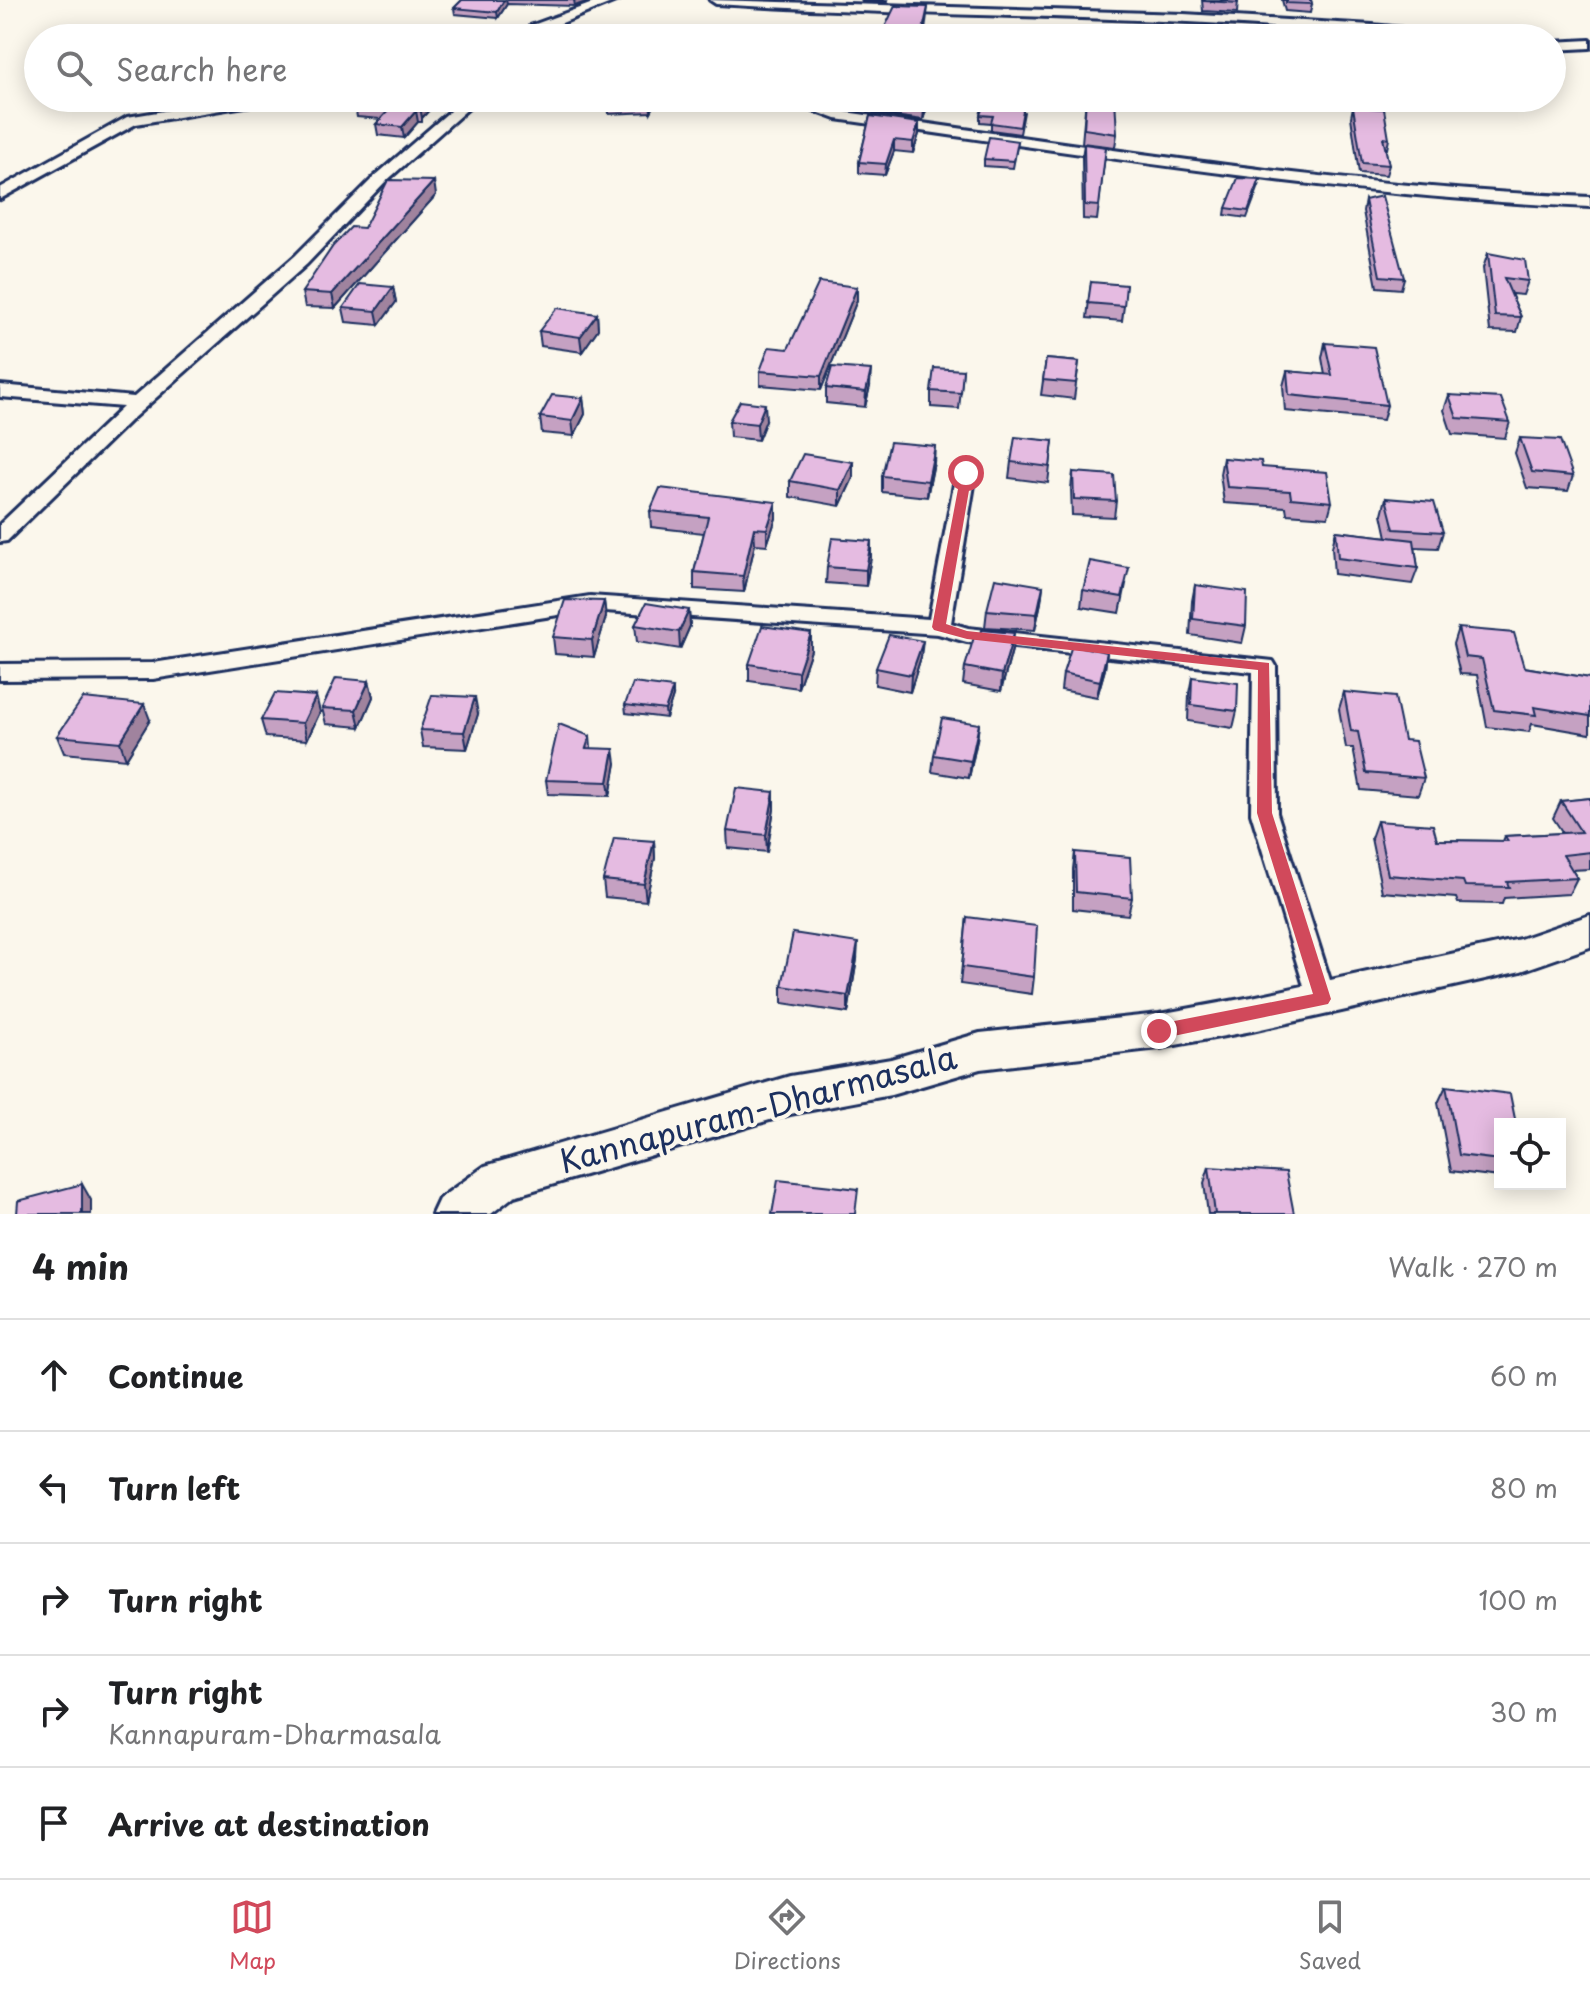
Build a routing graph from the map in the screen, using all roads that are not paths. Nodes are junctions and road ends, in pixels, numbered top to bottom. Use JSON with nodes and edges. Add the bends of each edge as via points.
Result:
{"nodes":[{"id":1,"x":612,"y":0,"type":"edge"},
{"id":2,"x":716,"y":0,"type":"edge"},
{"id":3,"x":548,"y":24,"type":"edge"},
{"id":4,"x":1326,"y":24,"type":"edge"},
{"id":5,"x":1590,"y":44,"type":"edge"},
{"id":6,"x":1566,"y":45,"type":"edge"},
{"id":7,"x":182,"y":112,"type":"edge"},
{"id":8,"x":457,"y":112,"type":"edge"},
{"id":9,"x":827,"y":112,"type":"edge"},
{"id":10,"x":0,"y":194,"type":"edge"},
{"id":11,"x":1590,"y":202,"type":"edge"},
{"id":12,"x":0,"y":391,"type":"edge"},
{"id":13,"x":138,"y":403,"type":"junction"},
{"id":14,"x":966,"y":473,"type":"dead end"},
{"id":15,"x":0,"y":536,"type":"edge"},
{"id":16,"x":939,"y":627,"type":"junction"},
{"id":17,"x":0,"y":672,"type":"edge"},
{"id":18,"x":1590,"y":931,"type":"edge"},
{"id":19,"x":1322,"y":999,"type":"junction"},
{"id":20,"x":455,"y":1214,"type":"edge"}],
"edges":[{"from":1,"to":3,"type":"street"},
{"from":2,"to":4,"type":"street"},
{"from":5,"to":6,"type":"street"},
{"from":7,"to":10,"type":"street","via":[[132,120]]},
{"from":8,"to":13,"type":"street","via":[[379,180],[301,260]]},
{"from":9,"to":11,"type":"street","via":[[1217,169],[1428,193]]},
{"from":12,"to":13,"type":"street"},
{"from":13,"to":15,"type":"street"},
{"from":14,"to":16,"type":"street"},
{"from":16,"to":17,"type":"street","via":[[590,603],[153,671]]},
{"from":16,"to":19,"type":"street","via":[[967,635],[1265,666],[1264,813]]},
{"from":18,"to":19,"type":"main road","name":"Kannapuram-Dharmasala","via":[[1521,955]]},
{"from":19,"to":20,"type":"main road","name":"Kannapuram-Dharmasala","via":[[1159,1031],[980,1051],[891,1077],[790,1095],[501,1180]]}]}
